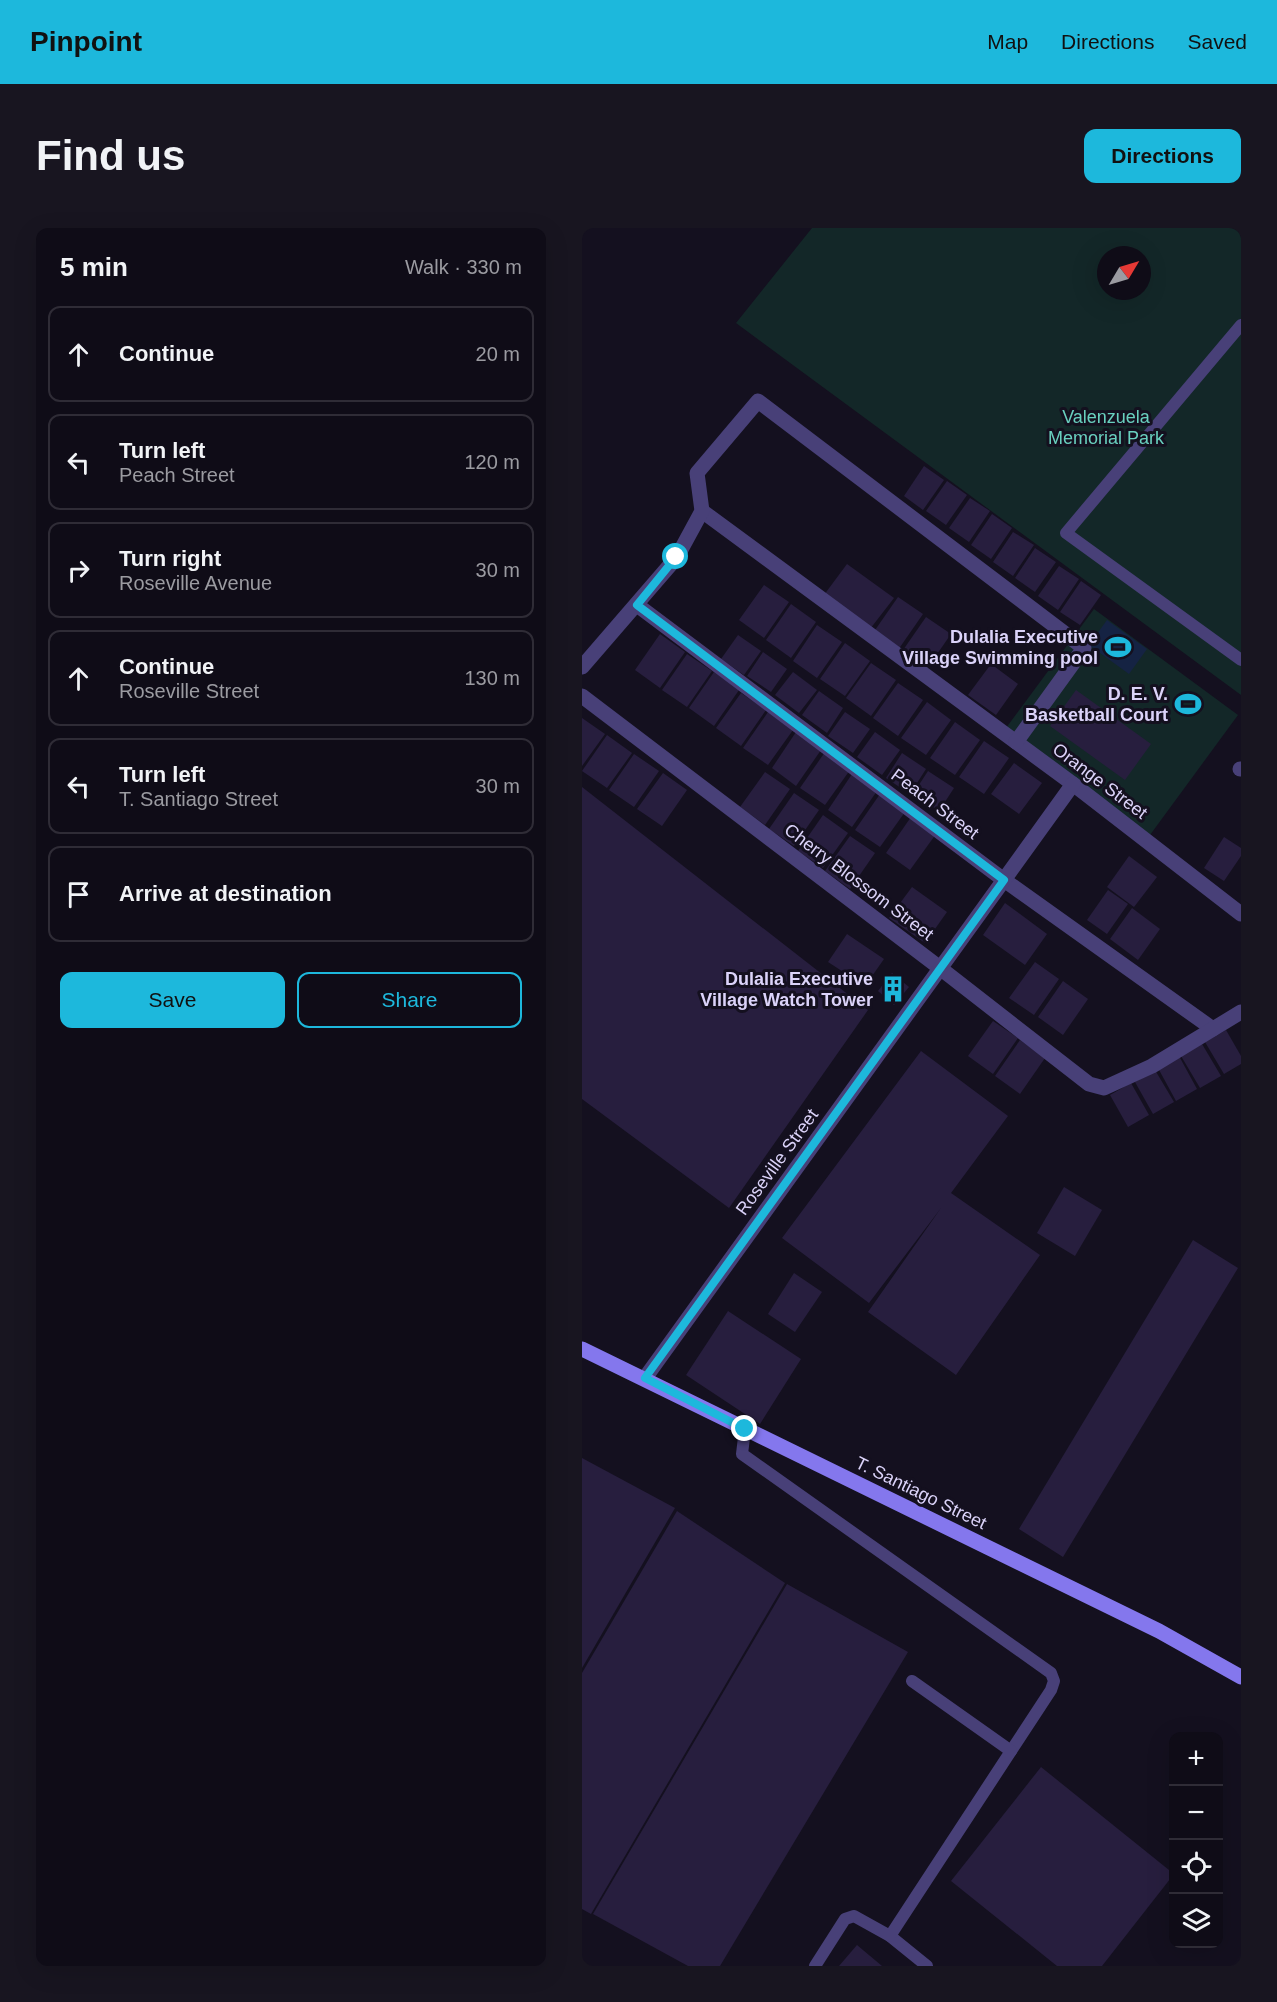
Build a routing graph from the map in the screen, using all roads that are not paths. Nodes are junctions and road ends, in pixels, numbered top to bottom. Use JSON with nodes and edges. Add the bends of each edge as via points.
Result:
{"nodes":[{"id":1,"x":1241,"y":325,"type":"edge"},
{"id":2,"x":702,"y":511,"type":"junction"},
{"id":3,"x":637,"y":605,"type":"junction"},
{"id":4,"x":1241,"y":660,"type":"edge"},
{"id":5,"x":582,"y":667,"type":"edge"},
{"id":6,"x":582,"y":696,"type":"edge"},
{"id":7,"x":1016,"y":742,"type":"junction"},
{"id":8,"x":1072,"y":784,"type":"junction"},
{"id":9,"x":1004,"y":880,"type":"junction"},
{"id":10,"x":1241,"y":914,"type":"edge"},
{"id":11,"x":940,"y":969,"type":"junction"},
{"id":12,"x":1241,"y":1012,"type":"edge"},
{"id":13,"x":1213,"y":1029,"type":"junction"},
{"id":14,"x":582,"y":1349,"type":"edge"},
{"id":15,"x":645,"y":1378,"type":"junction"},
{"id":16,"x":745,"y":1429,"type":"junction"},
{"id":17,"x":1241,"y":1677,"type":"edge"},
{"id":18,"x":912,"y":1681,"type":"dead end"},
{"id":19,"x":1011,"y":1751,"type":"junction"},
{"id":20,"x":890,"y":1936,"type":"junction"},
{"id":21,"x":815,"y":1966,"type":"edge"},
{"id":22,"x":927,"y":1966,"type":"edge"}],
"edges":[{"from":1,"to":4,"type":"lane","via":[[1066,533]]},
{"from":2,"to":3,"type":"street","via":[[676,557]]},
{"from":2,"to":7,"type":"street","name":"Orange Street"},
{"from":2,"to":7,"type":"street","via":[[698,473],[758,401],[1084,648]]},
{"from":3,"to":5,"type":"street"},
{"from":3,"to":9,"type":"street","name":"Peach Street"},
{"from":6,"to":11,"type":"street","name":"Cherry Blossom Street"},
{"from":7,"to":8,"type":"street","name":"Orange Street"},
{"from":8,"to":9,"type":"street","name":"Roseville Street"},
{"from":8,"to":10,"type":"street","name":"Orange Street"},
{"from":9,"to":11,"type":"street","name":"Roseville Street"},
{"from":9,"to":13,"type":"street","name":"Peach Street"},
{"from":11,"to":13,"type":"street","name":"Cherry Blossom Street","via":[[1089,1084],[1104,1088],[1152,1066]]},
{"from":11,"to":15,"type":"street","name":"Roseville Street"},
{"from":12,"to":13,"type":"street","name":"Cherry Blossom Street"},
{"from":14,"to":15,"type":"main road","name":"T. Santiago Street"},
{"from":15,"to":16,"type":"main road","name":"T. Santiago Street"},
{"from":16,"to":17,"type":"main road","name":"T. Santiago Street","via":[[1159,1630]]},
{"from":16,"to":19,"type":"lane","via":[[742,1454],[1051,1673],[1051,1690]]},
{"from":18,"to":19,"type":"lane"},
{"from":19,"to":20,"type":"lane"},
{"from":20,"to":21,"type":"lane","via":[[854,1916],[844,1918]]},
{"from":20,"to":22,"type":"lane"}]}
